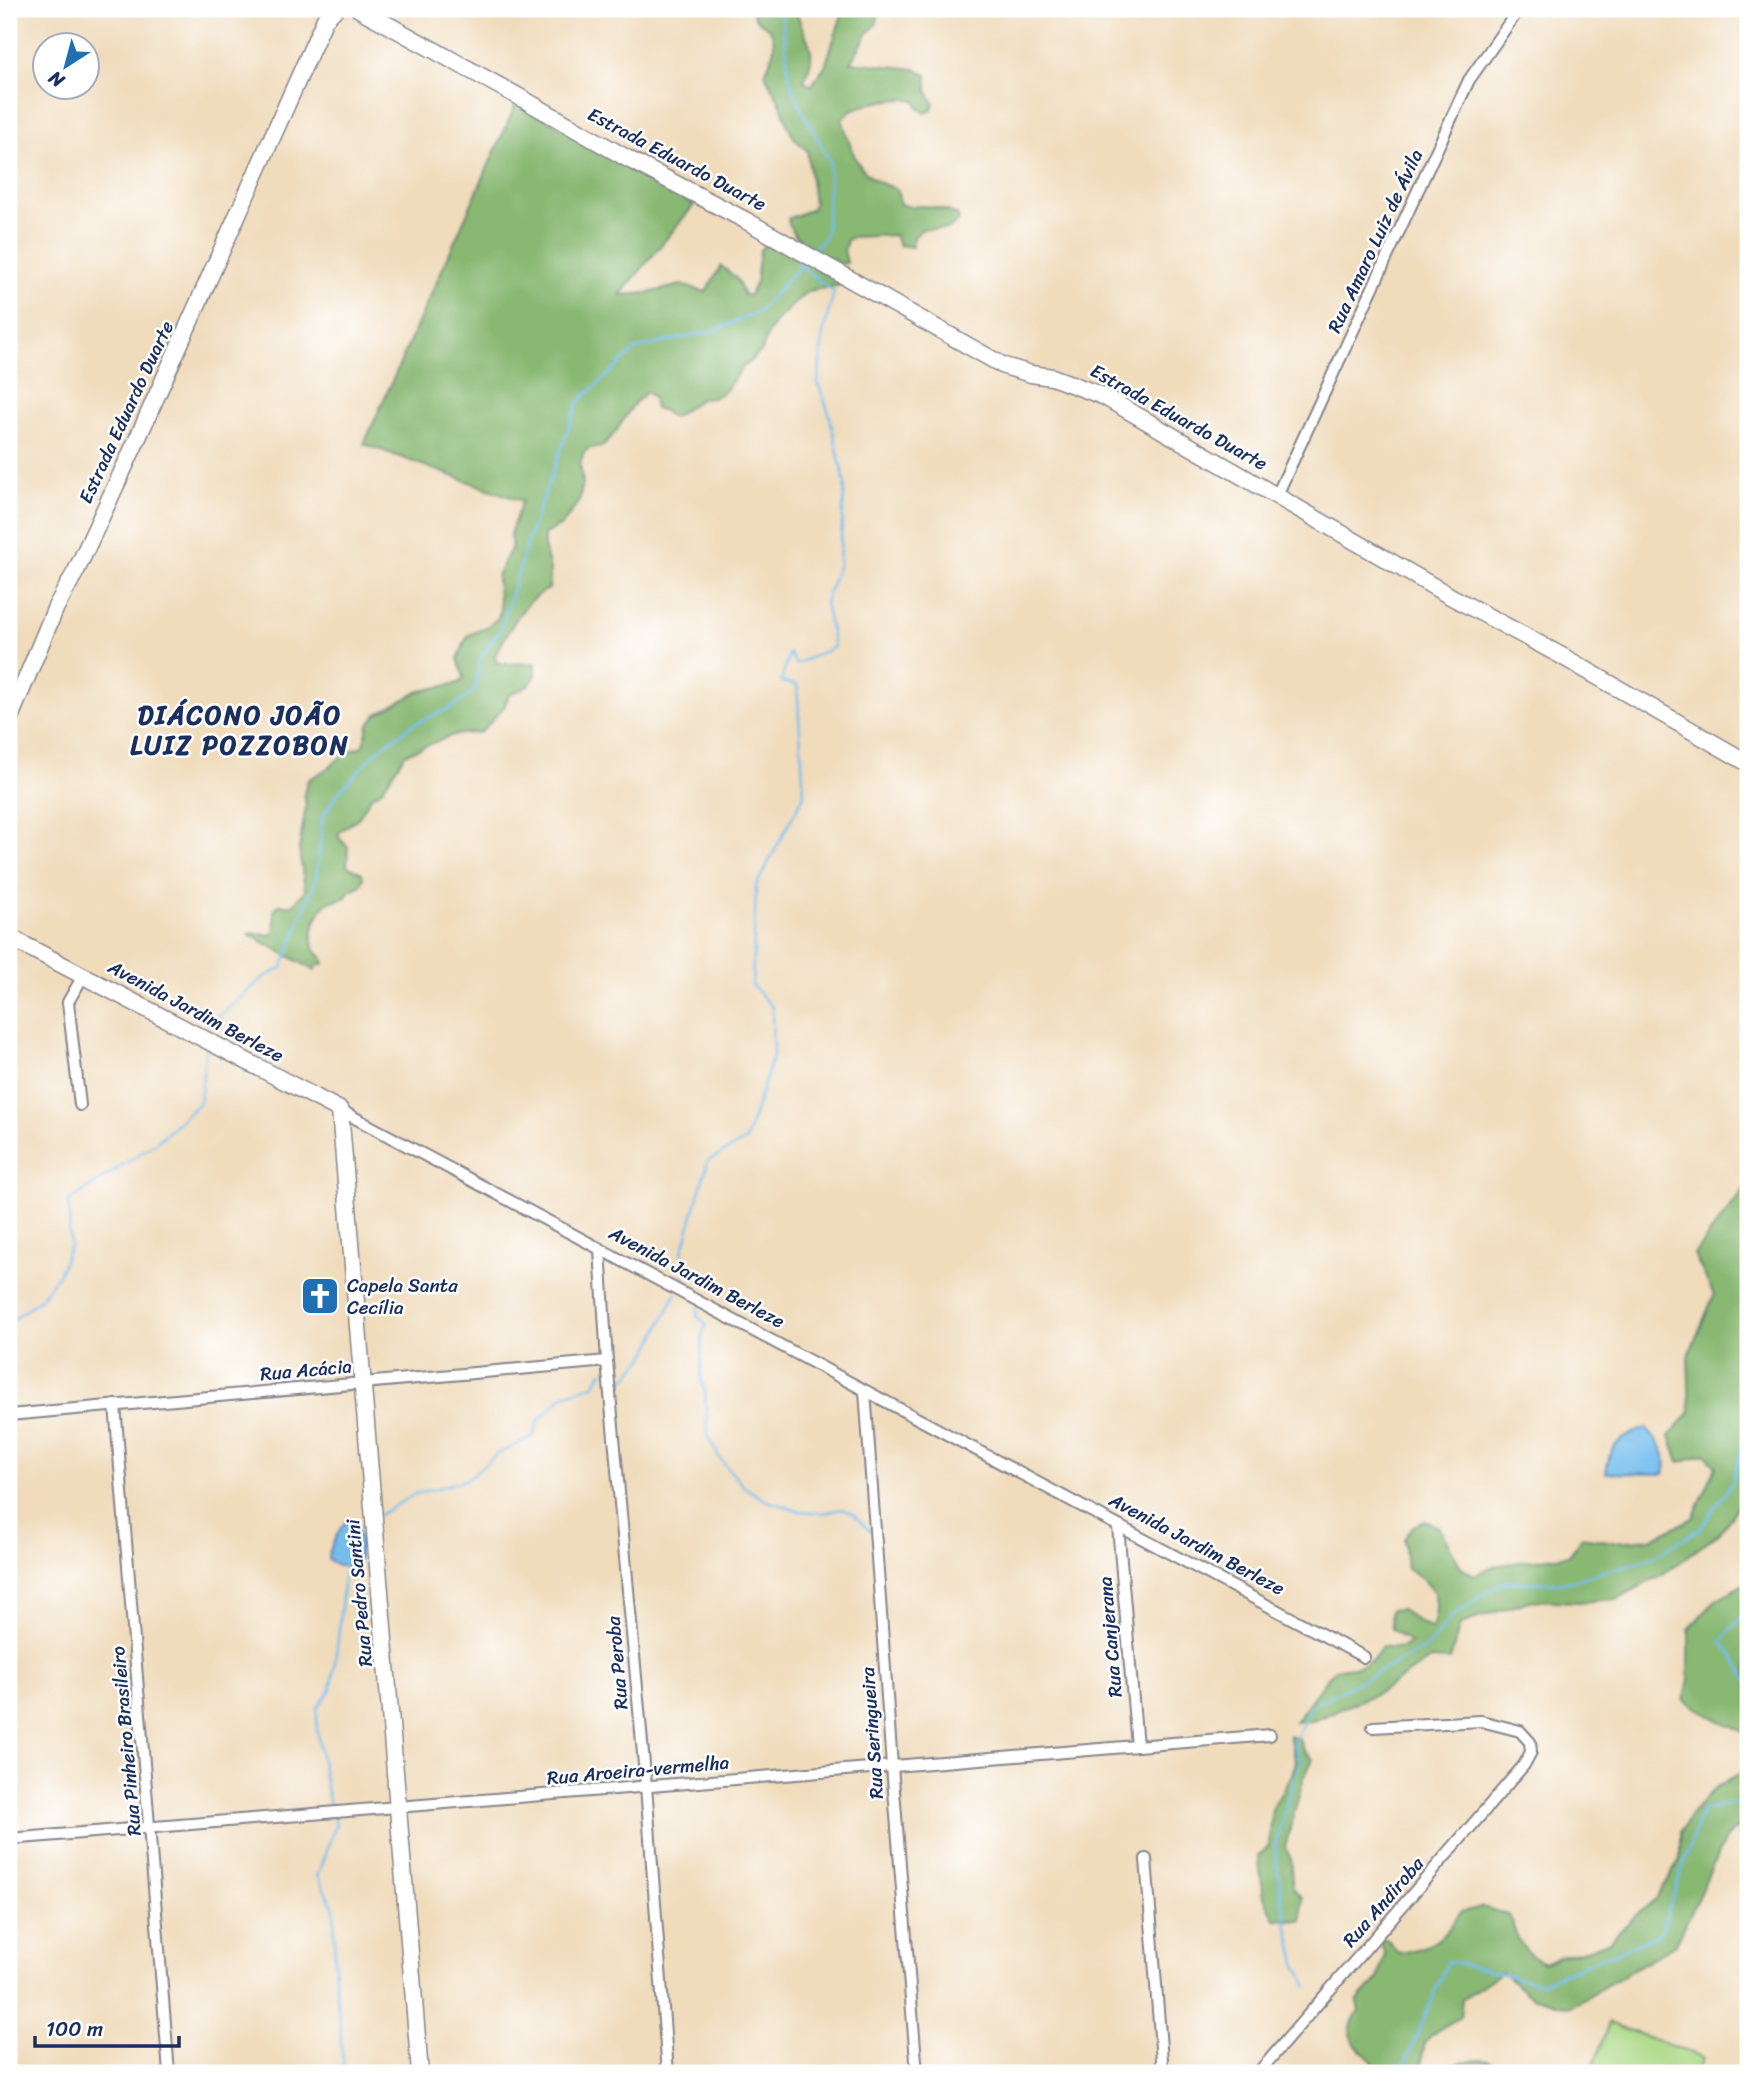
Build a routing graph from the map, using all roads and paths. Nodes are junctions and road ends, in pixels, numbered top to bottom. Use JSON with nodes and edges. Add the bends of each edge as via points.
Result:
{"nodes":[{"id":1,"x":335,"y":9,"type":"edge"},
{"id":2,"x":359,"y":9,"type":"edge"},
{"id":3,"x":1519,"y":9,"type":"edge"},
{"id":4,"x":1277,"y":495,"type":"junction"},
{"id":5,"x":9,"y":720,"type":"edge"},
{"id":6,"x":1748,"y":763,"type":"edge"},
{"id":7,"x":9,"y":937,"type":"edge"},
{"id":8,"x":83,"y":976,"type":"junction"},
{"id":9,"x":80,"y":1105,"type":"dead end"},
{"id":10,"x":340,"y":1110,"type":"junction"},
{"id":11,"x":600,"y":1249,"type":"junction"},
{"id":12,"x":607,"y":1361,"type":"junction"},
{"id":13,"x":363,"y":1383,"type":"junction"},
{"id":14,"x":865,"y":1391,"type":"junction"},
{"id":15,"x":115,"y":1405,"type":"junction"},
{"id":16,"x":9,"y":1415,"type":"edge"},
{"id":17,"x":1118,"y":1525,"type":"junction"},
{"id":18,"x":1364,"y":1657,"type":"dead end"},
{"id":19,"x":1373,"y":1727,"type":"dead end"},
{"id":20,"x":1270,"y":1735,"type":"dead end"},
{"id":21,"x":1137,"y":1746,"type":"junction"},
{"id":22,"x":892,"y":1766,"type":"junction"},
{"id":23,"x":646,"y":1786,"type":"junction"},
{"id":24,"x":398,"y":1807,"type":"junction"},
{"id":25,"x":150,"y":1828,"type":"junction"},
{"id":26,"x":9,"y":1839,"type":"edge"},
{"id":27,"x":1146,"y":1859,"type":"dead end"},
{"id":28,"x":169,"y":2073,"type":"edge"},
{"id":29,"x":420,"y":2073,"type":"edge"},
{"id":30,"x":668,"y":2073,"type":"edge"},
{"id":31,"x":917,"y":2073,"type":"edge"},
{"id":32,"x":1163,"y":2073,"type":"edge"},
{"id":33,"x":1258,"y":2073,"type":"edge"}],
"edges":[{"from":1,"to":5,"type":"street","name":"Estrada Eduardo Duarte","via":[[326,19],[56,607]]},
{"from":2,"to":4,"type":"street","name":"Estrada Eduardo Duarte","via":[[1004,366],[1104,396]]},
{"from":3,"to":4,"type":"street","name":"Rua Amaro Luiz de Ávila","via":[[1469,80]]},
{"from":4,"to":6,"type":"street","name":"Estrada Eduardo Duarte"},
{"from":7,"to":8,"type":"street","name":"Avenida Jardim Berleze"},
{"from":8,"to":9,"type":"street","via":[[68,1002]]},
{"from":8,"to":10,"type":"street","name":"Avenida Jardim Berleze"},
{"from":10,"to":11,"type":"street","name":"Avenida Jardim Berleze"},
{"from":10,"to":13,"type":"street","name":"Rua Pedro Santini"},
{"from":11,"to":12,"type":"street","name":"Rua Peroba"},
{"from":11,"to":14,"type":"street","name":"Avenida Jardim Berleze"},
{"from":12,"to":13,"type":"street","name":"Rua Acácia"},
{"from":12,"to":23,"type":"street","name":"Rua Peroba"},
{"from":13,"to":15,"type":"street","name":"Rua Acácia"},
{"from":13,"to":24,"type":"street","name":"Rua Pedro Santini"},
{"from":14,"to":17,"type":"street","name":"Avenida Jardim Berleze"},
{"from":14,"to":22,"type":"street","name":"Rua Seringueira"},
{"from":15,"to":16,"type":"street","name":"Rua Acácia"},
{"from":15,"to":25,"type":"street","name":"Rua Pinheiro Brasileiro"},
{"from":17,"to":18,"type":"street","name":"Avenida Jardim Berleze"},
{"from":17,"to":21,"type":"street","name":"Rua Canjerana"},
{"from":19,"to":33,"type":"street","name":"Rua Andiroba","via":[[1481,1721],[1520,1731],[1530,1742],[1531,1752]]},
{"from":20,"to":21,"type":"street","name":"Rua Aroeira-vermelha"},
{"from":21,"to":22,"type":"street","name":"Rua Aroeira-vermelha"},
{"from":22,"to":23,"type":"street","name":"Rua Aroeira-vermelha"},
{"from":22,"to":31,"type":"street","name":"Rua Seringueira"},
{"from":23,"to":24,"type":"street","name":"Rua Aroeira-vermelha"},
{"from":23,"to":30,"type":"street","name":"Rua Peroba"},
{"from":24,"to":25,"type":"street","name":"Rua Aroeira-vermelha"},
{"from":24,"to":29,"type":"street","name":"Rua Pedro Santini"},
{"from":25,"to":26,"type":"street","name":"Rua Aroeira-vermelha"},
{"from":25,"to":28,"type":"street","name":"Rua Pinheiro Brasileiro"},
{"from":27,"to":32,"type":"street"}]}
